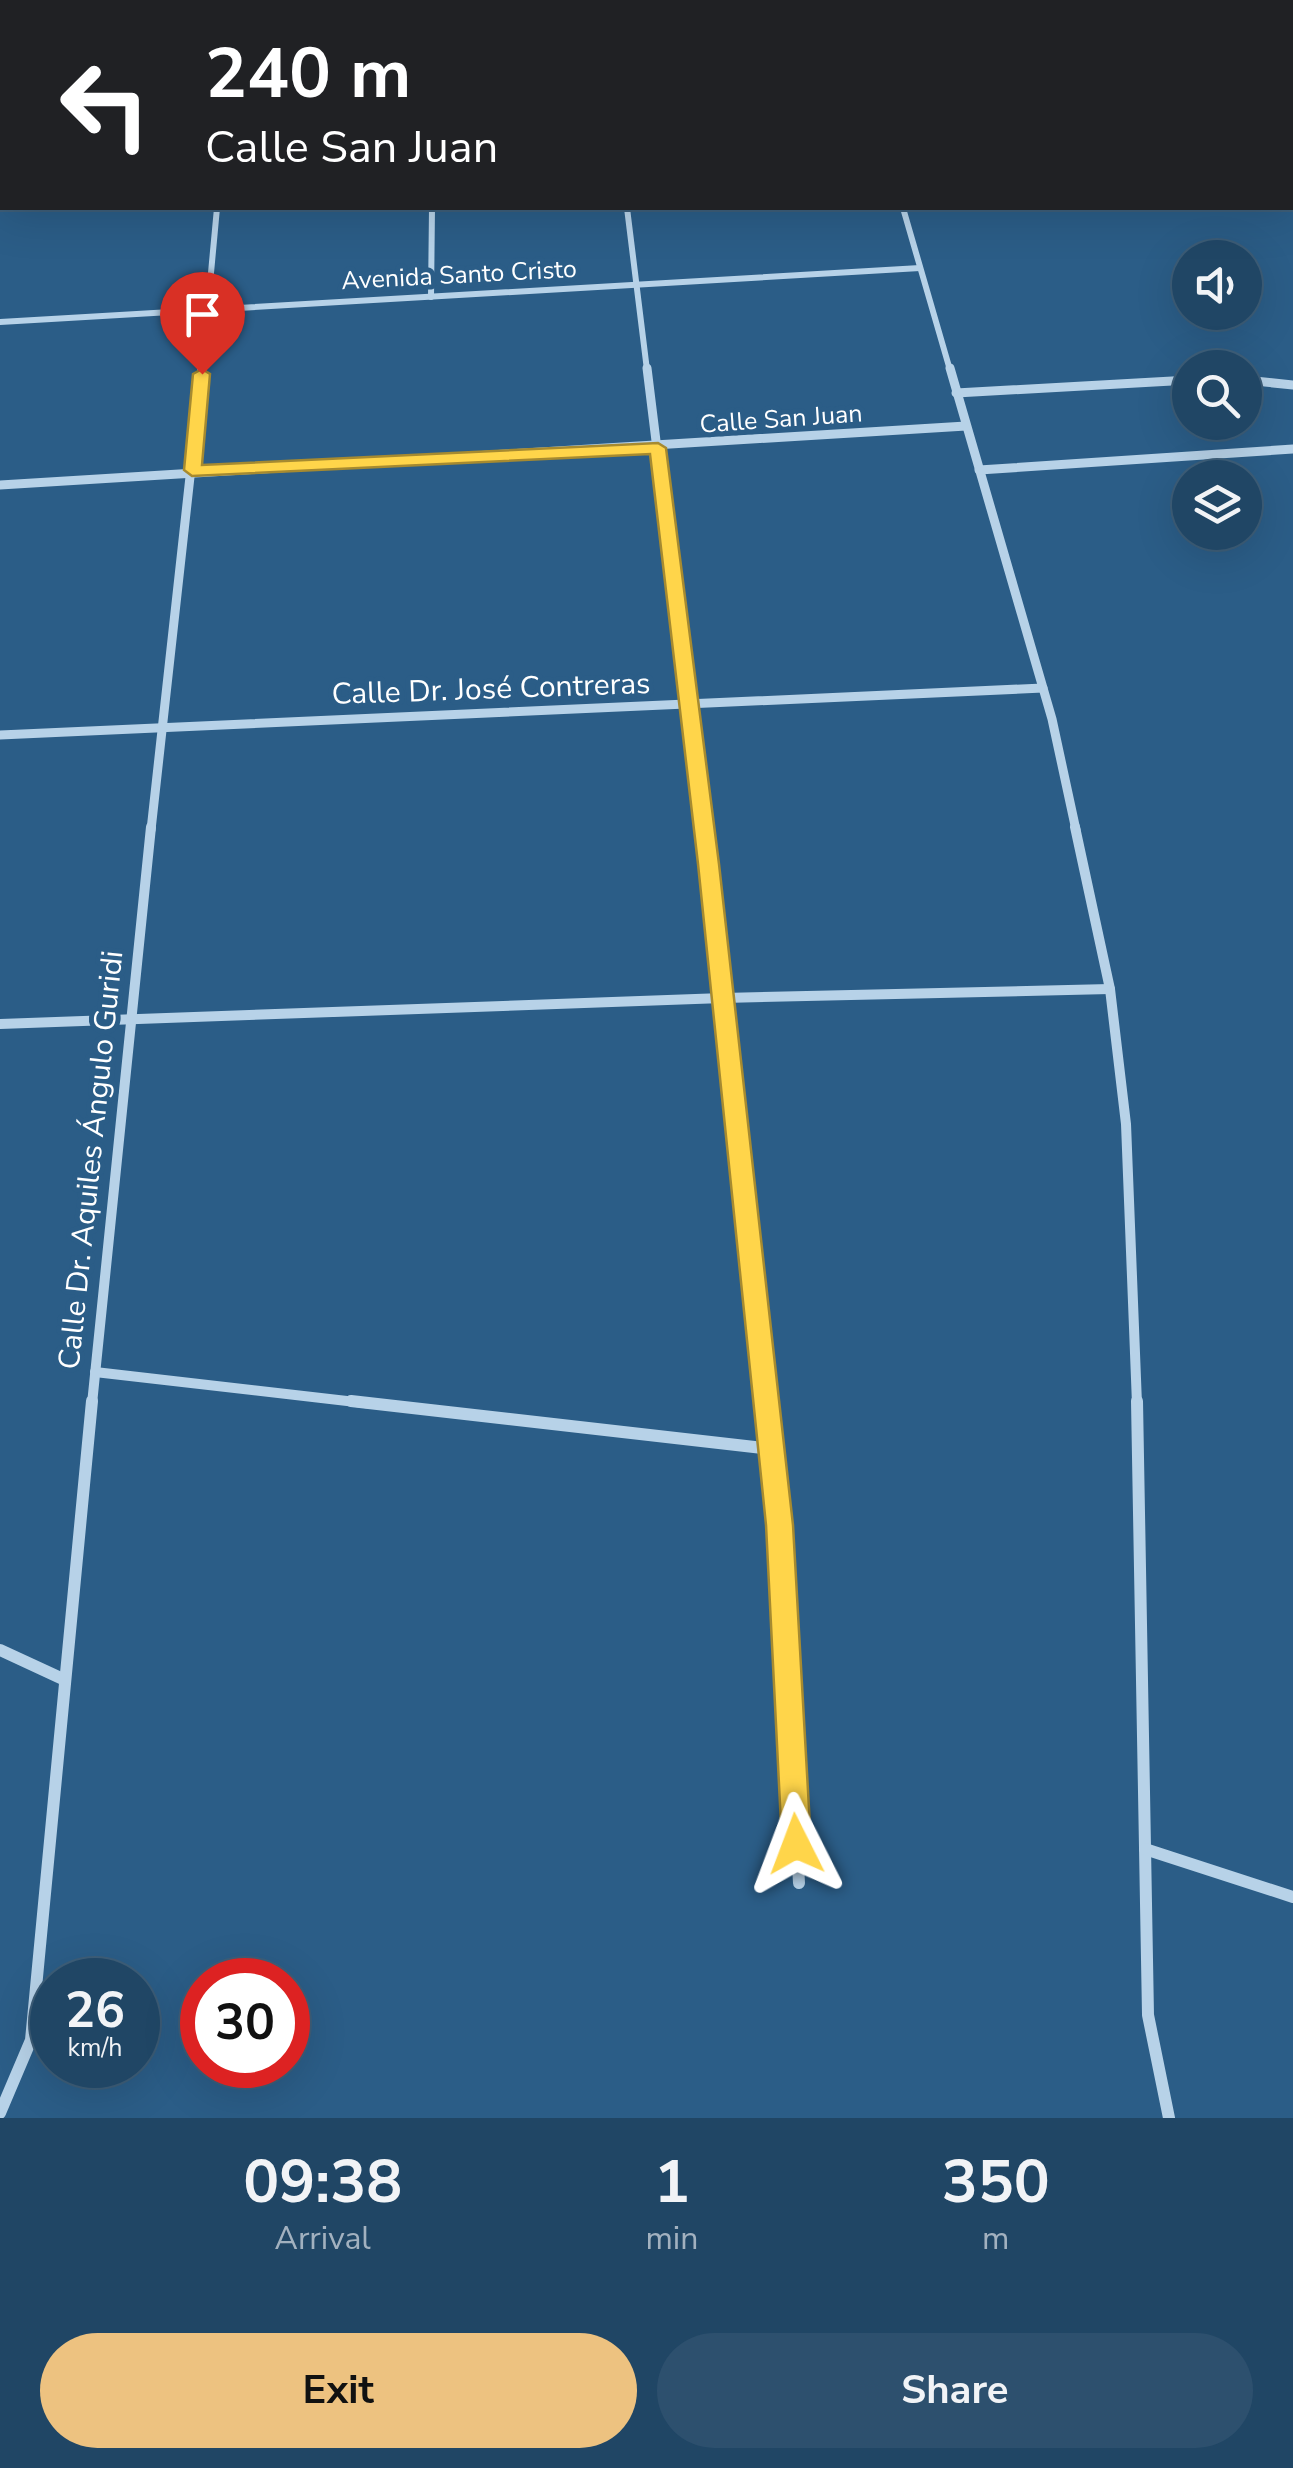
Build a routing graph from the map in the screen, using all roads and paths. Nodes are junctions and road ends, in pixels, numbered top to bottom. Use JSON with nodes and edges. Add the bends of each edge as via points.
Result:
{"nodes":[{"id":1,"x":217,"y":210,"type":"edge"},
{"id":2,"x":432,"y":210,"type":"edge"},
{"id":3,"x":627,"y":210,"type":"edge"},
{"id":4,"x":903,"y":210,"type":"edge"},
{"id":5,"x":920,"y":268,"type":"junction"},
{"id":6,"x":637,"y":285,"type":"junction"},
{"id":7,"x":432,"y":297,"type":"junction"},
{"id":8,"x":208,"y":310,"type":"junction"},
{"id":9,"x":0,"y":322,"type":"edge"},
{"id":10,"x":1172,"y":381,"type":"edge"},
{"id":11,"x":1262,"y":382,"type":"edge"},
{"id":12,"x":1293,"y":385,"type":"edge"},
{"id":13,"x":956,"y":393,"type":"junction"},
{"id":14,"x":966,"y":426,"type":"junction"},
{"id":15,"x":658,"y":448,"type":"junction"},
{"id":16,"x":1293,"y":449,"type":"edge"},
{"id":17,"x":192,"y":470,"type":"junction"},
{"id":18,"x":979,"y":470,"type":"junction"},
{"id":19,"x":0,"y":485,"type":"edge"},
{"id":20,"x":1043,"y":688,"type":"junction"},
{"id":21,"x":690,"y":707,"type":"junction"},
{"id":22,"x":164,"y":726,"type":"junction"},
{"id":23,"x":0,"y":735,"type":"edge"},
{"id":24,"x":1110,"y":989,"type":"junction"},
{"id":25,"x":723,"y":998,"type":"junction"},
{"id":26,"x":129,"y":1020,"type":"junction"},
{"id":27,"x":0,"y":1024,"type":"edge"},
{"id":28,"x":95,"y":1372,"type":"junction"},
{"id":29,"x":772,"y":1449,"type":"junction"},
{"id":30,"x":0,"y":1650,"type":"edge"},
{"id":31,"x":65,"y":1680,"type":"junction"},
{"id":32,"x":1145,"y":1849,"type":"junction"},
{"id":33,"x":799,"y":1884,"type":"dead end"},
{"id":34,"x":1293,"y":1898,"type":"edge"},
{"id":35,"x":0,"y":2113,"type":"edge"},
{"id":36,"x":1169,"y":2118,"type":"edge"}],
"edges":[{"from":1,"to":8,"type":"street","name":"Calle Dr. Aquiles Ángulo Guridi"},
{"from":2,"to":7,"type":"street"},
{"from":3,"to":6,"type":"street"},
{"from":4,"to":5,"type":"street"},
{"from":5,"to":6,"type":"street","name":"Avenida Santo Cristo"},
{"from":5,"to":13,"type":"street"},
{"from":6,"to":7,"type":"street","name":"Avenida Santo Cristo"},
{"from":6,"to":15,"type":"street"},
{"from":7,"to":8,"type":"street","name":"Avenida Santo Cristo"},
{"from":8,"to":9,"type":"street","name":"Avenida Santo Cristo"},
{"from":8,"to":17,"type":"street","name":"Calle Dr. Aquiles Ángulo Guridi"},
{"from":10,"to":13,"type":"street"},
{"from":11,"to":12,"type":"street"},
{"from":13,"to":14,"type":"street"},
{"from":14,"to":15,"type":"street","name":"Calle San Juan"},
{"from":14,"to":18,"type":"street"},
{"from":15,"to":17,"type":"street","name":"Calle San Juan"},
{"from":15,"to":21,"type":"street"},
{"from":16,"to":18,"type":"street"},
{"from":17,"to":19,"type":"street","name":"Calle San Juan"},
{"from":17,"to":22,"type":"street","name":"Calle Dr. Aquiles Ángulo Guridi"},
{"from":18,"to":20,"type":"street"},
{"from":20,"to":21,"type":"street","name":"Calle Dr. José Contreras"},
{"from":20,"to":24,"type":"street"},
{"from":21,"to":22,"type":"street","name":"Calle Dr. José Contreras"},
{"from":21,"to":25,"type":"street"},
{"from":22,"to":23,"type":"street","name":"Calle Dr. José Contreras"},
{"from":22,"to":26,"type":"street","name":"Calle Dr. Aquiles Ángulo Guridi"},
{"from":24,"to":25,"type":"street"},
{"from":24,"to":32,"type":"street","via":[[1126,1124]]},
{"from":25,"to":26,"type":"street"},
{"from":25,"to":29,"type":"street"},
{"from":26,"to":27,"type":"street"},
{"from":26,"to":28,"type":"street","name":"Calle Dr. Aquiles Ángulo Guridi"},
{"from":28,"to":29,"type":"street"},
{"from":28,"to":31,"type":"street","name":"Calle Dr. Aquiles Ángulo Guridi"},
{"from":29,"to":33,"type":"street"},
{"from":30,"to":31,"type":"street"},
{"from":31,"to":35,"type":"street","name":"Calle Dr. Aquiles Ángulo Guridi","via":[[30,2040]]},
{"from":32,"to":34,"type":"street"},
{"from":32,"to":36,"type":"street","via":[[1148,2015]]}]}
